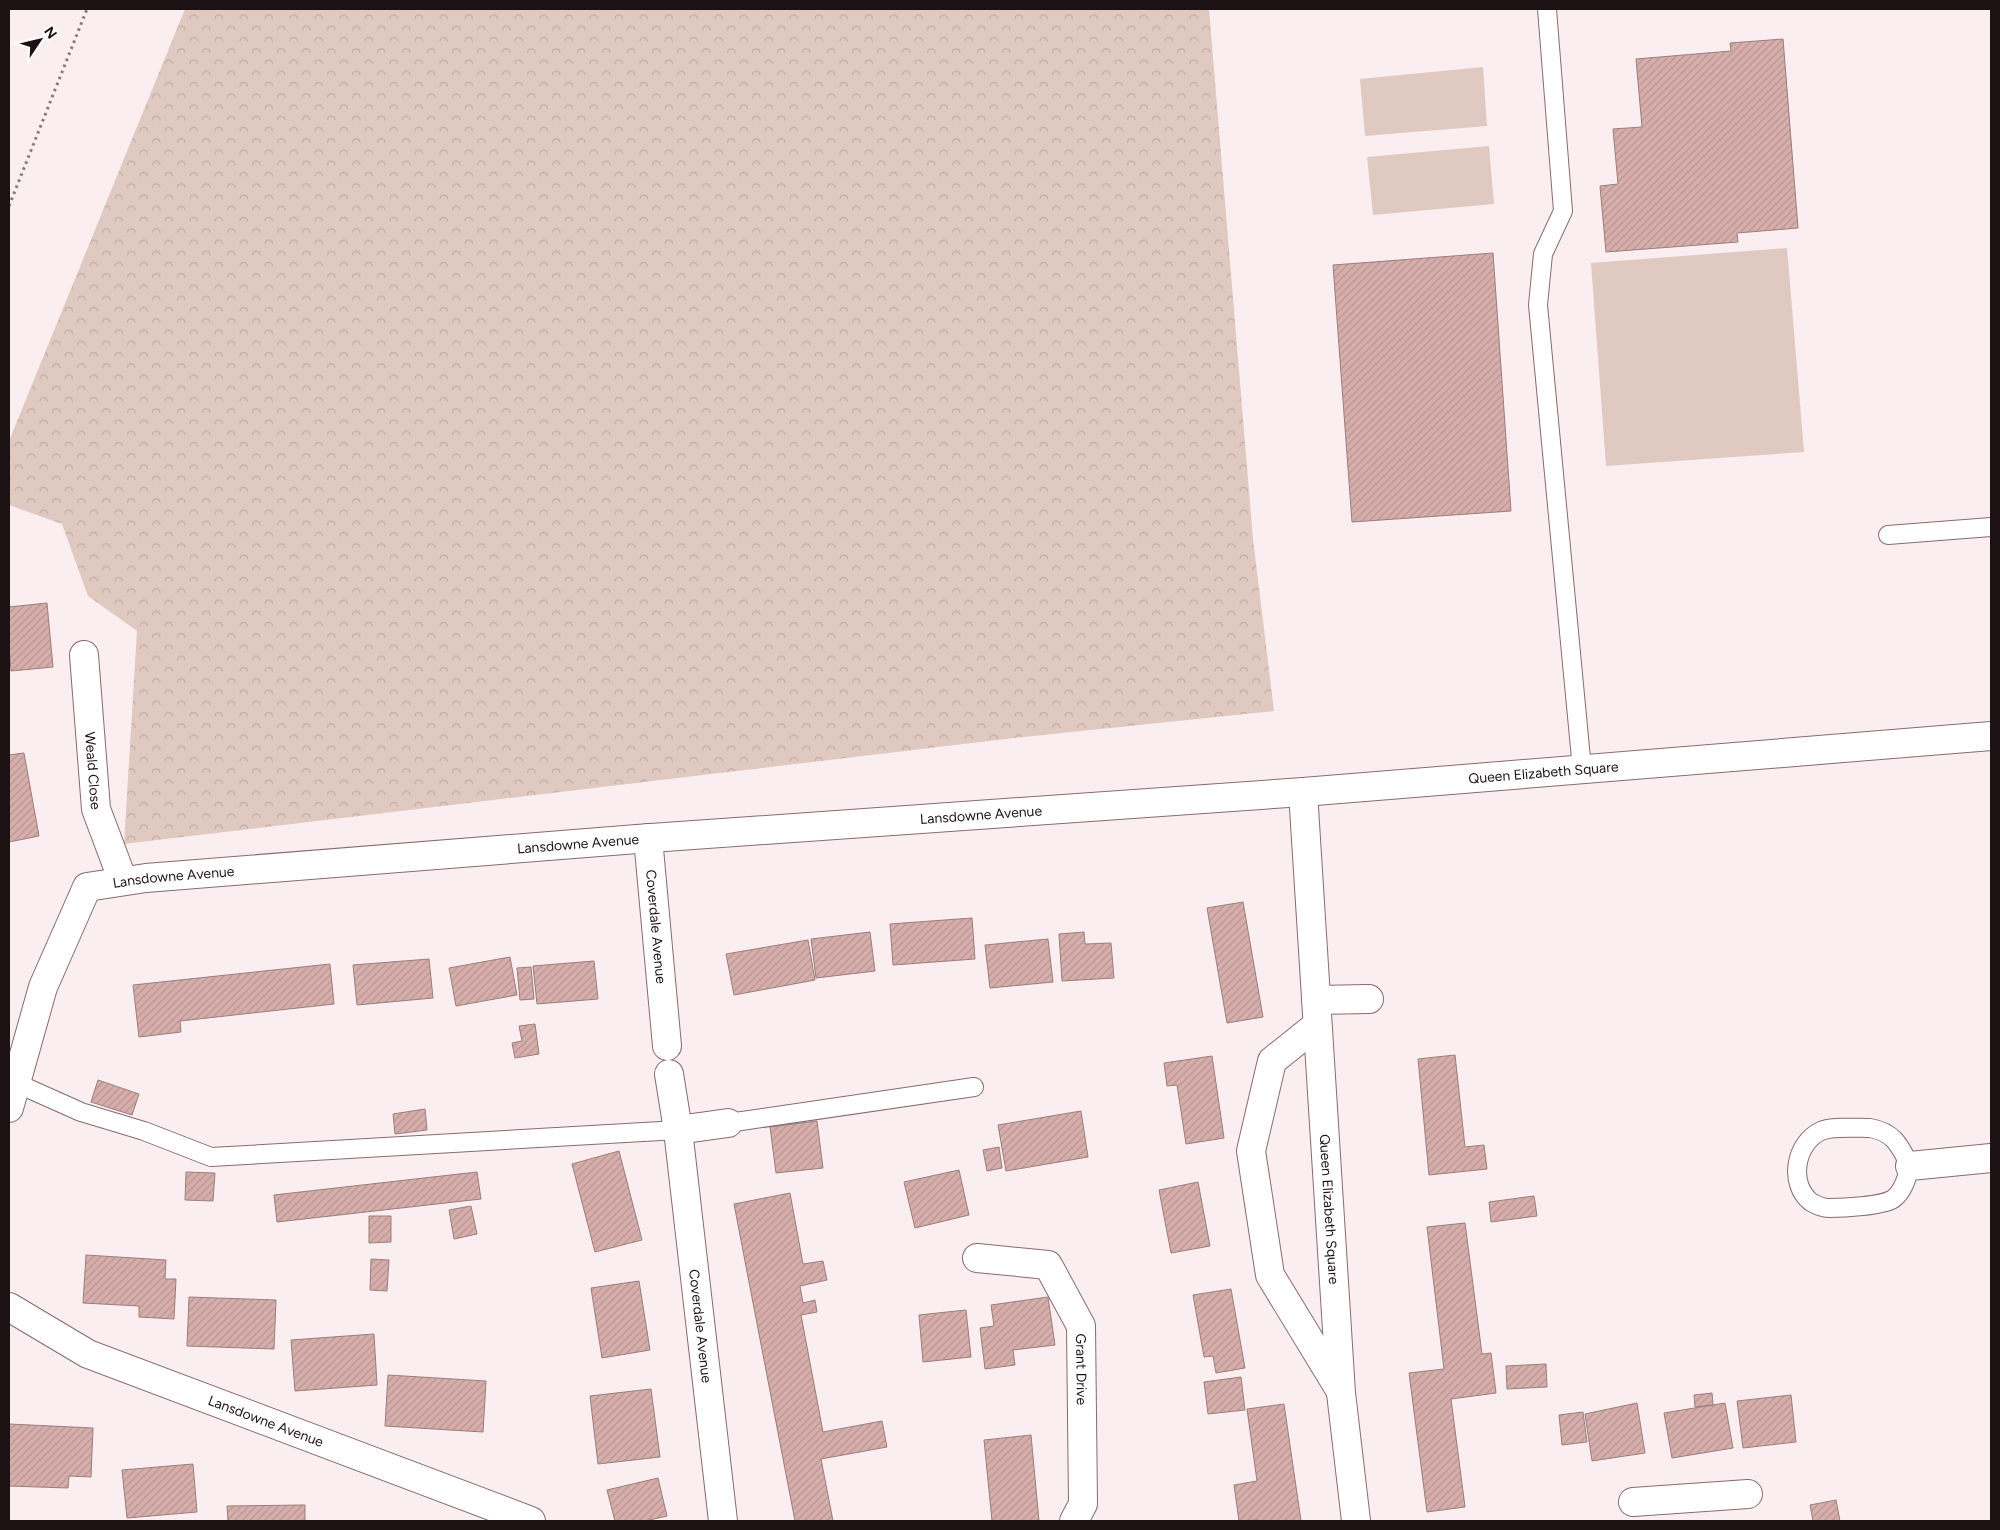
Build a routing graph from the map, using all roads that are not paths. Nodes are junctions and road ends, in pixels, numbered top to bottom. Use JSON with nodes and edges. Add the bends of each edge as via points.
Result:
{"nodes":[{"id":1,"x":1547,"y":9,"type":"edge"},
{"id":2,"x":1991,"y":527,"type":"edge"},
{"id":3,"x":1888,"y":535,"type":"dead end"},
{"id":4,"x":84,"y":655,"type":"dead end"},
{"id":5,"x":1991,"y":736,"type":"edge"},
{"id":6,"x":1582,"y":769,"type":"junction"},
{"id":7,"x":1303,"y":792,"type":"junction"},
{"id":8,"x":648,"y":838,"type":"junction"},
{"id":9,"x":124,"y":881,"type":"junction"},
{"id":10,"x":1370,"y":999,"type":"dead end"},
{"id":11,"x":1316,"y":1013,"type":"junction"},
{"id":12,"x":667,"y":1046,"type":"dead end"},
{"id":13,"x":669,"y":1074,"type":"dead end"},
{"id":14,"x":16,"y":1083,"type":"junction"},
{"id":15,"x":974,"y":1087,"type":"dead end"},
{"id":16,"x":9,"y":1108,"type":"edge"},
{"id":17,"x":728,"y":1123,"type":"joint"},
{"id":18,"x":678,"y":1130,"type":"junction"},
{"id":19,"x":1991,"y":1158,"type":"edge"},
{"id":20,"x":1910,"y":1166,"type":"junction"},
{"id":21,"x":977,"y":1258,"type":"dead end"},
{"id":22,"x":9,"y":1307,"type":"edge"},
{"id":23,"x":1342,"y":1393,"type":"junction"},
{"id":24,"x":1748,"y":1494,"type":"dead end"},
{"id":25,"x":1633,"y":1502,"type":"dead end"},
{"id":26,"x":1677,"y":1510,"type":"edge"},
{"id":27,"x":531,"y":1521,"type":"edge"},
{"id":28,"x":723,"y":1521,"type":"edge"},
{"id":29,"x":1074,"y":1521,"type":"edge"},
{"id":30,"x":1356,"y":1521,"type":"edge"}],
"edges":[{"from":1,"to":6,"type":"lane","via":[[1563,211],[1543,254],[1538,305]]},
{"from":2,"to":3,"type":"lane"},
{"from":4,"to":9,"type":"street","name":"Weald Close","via":[[96,809]]},
{"from":5,"to":6,"type":"street","name":"Queen Elizabeth Square"},
{"from":6,"to":7,"type":"street","name":"Queen Elizabeth Square"},
{"from":7,"to":8,"type":"street","name":"Lansdowne Avenue"},
{"from":7,"to":11,"type":"street","name":"Queen Elizabeth Square"},
{"from":8,"to":9,"type":"street","name":"Lansdowne Avenue"},
{"from":8,"to":12,"type":"street","name":"Coverdale Avenue"},
{"from":9,"to":14,"type":"street","name":"Lansdowne Avenue","via":[[87,887],[43,987]]},
{"from":10,"to":11,"type":"street"},
{"from":11,"to":23,"type":"street","name":"Queen Elizabeth Square"},
{"from":11,"to":23,"type":"street","name":"Queen Elizabeth Square","via":[[1272,1061],[1251,1151],[1270,1275]]},
{"from":13,"to":18,"type":"street","name":"Coverdale Avenue"},
{"from":14,"to":16,"type":"street","name":"Lansdowne Avenue"},
{"from":14,"to":18,"type":"lane","via":[[81,1112],[144,1131],[211,1157]]},
{"from":15,"to":17,"type":"lane"},
{"from":17,"to":18,"type":"street"},
{"from":18,"to":28,"type":"street","name":"Coverdale Avenue"},
{"from":19,"to":20,"type":"street"},
{"from":20,"to":20,"type":"lane","via":[[1890,1134],[1882,1130],[1833,1129],[1821,1131],[1806,1143],[1798,1160],[1796,1175],[1811,1201],[1827,1208],[1844,1207],[1886,1202],[1894,1198],[1906,1182]]},
{"from":21,"to":29,"type":"street","name":"Grant Drive","via":[[1048,1265],[1081,1326],[1083,1504]]},
{"from":22,"to":27,"type":"street","name":"Lansdowne Avenue","via":[[88,1354]]},
{"from":23,"to":30,"type":"street","name":"Queen Elizabeth Square"},
{"from":24,"to":26,"type":"street"},
{"from":25,"to":26,"type":"street"}]}
